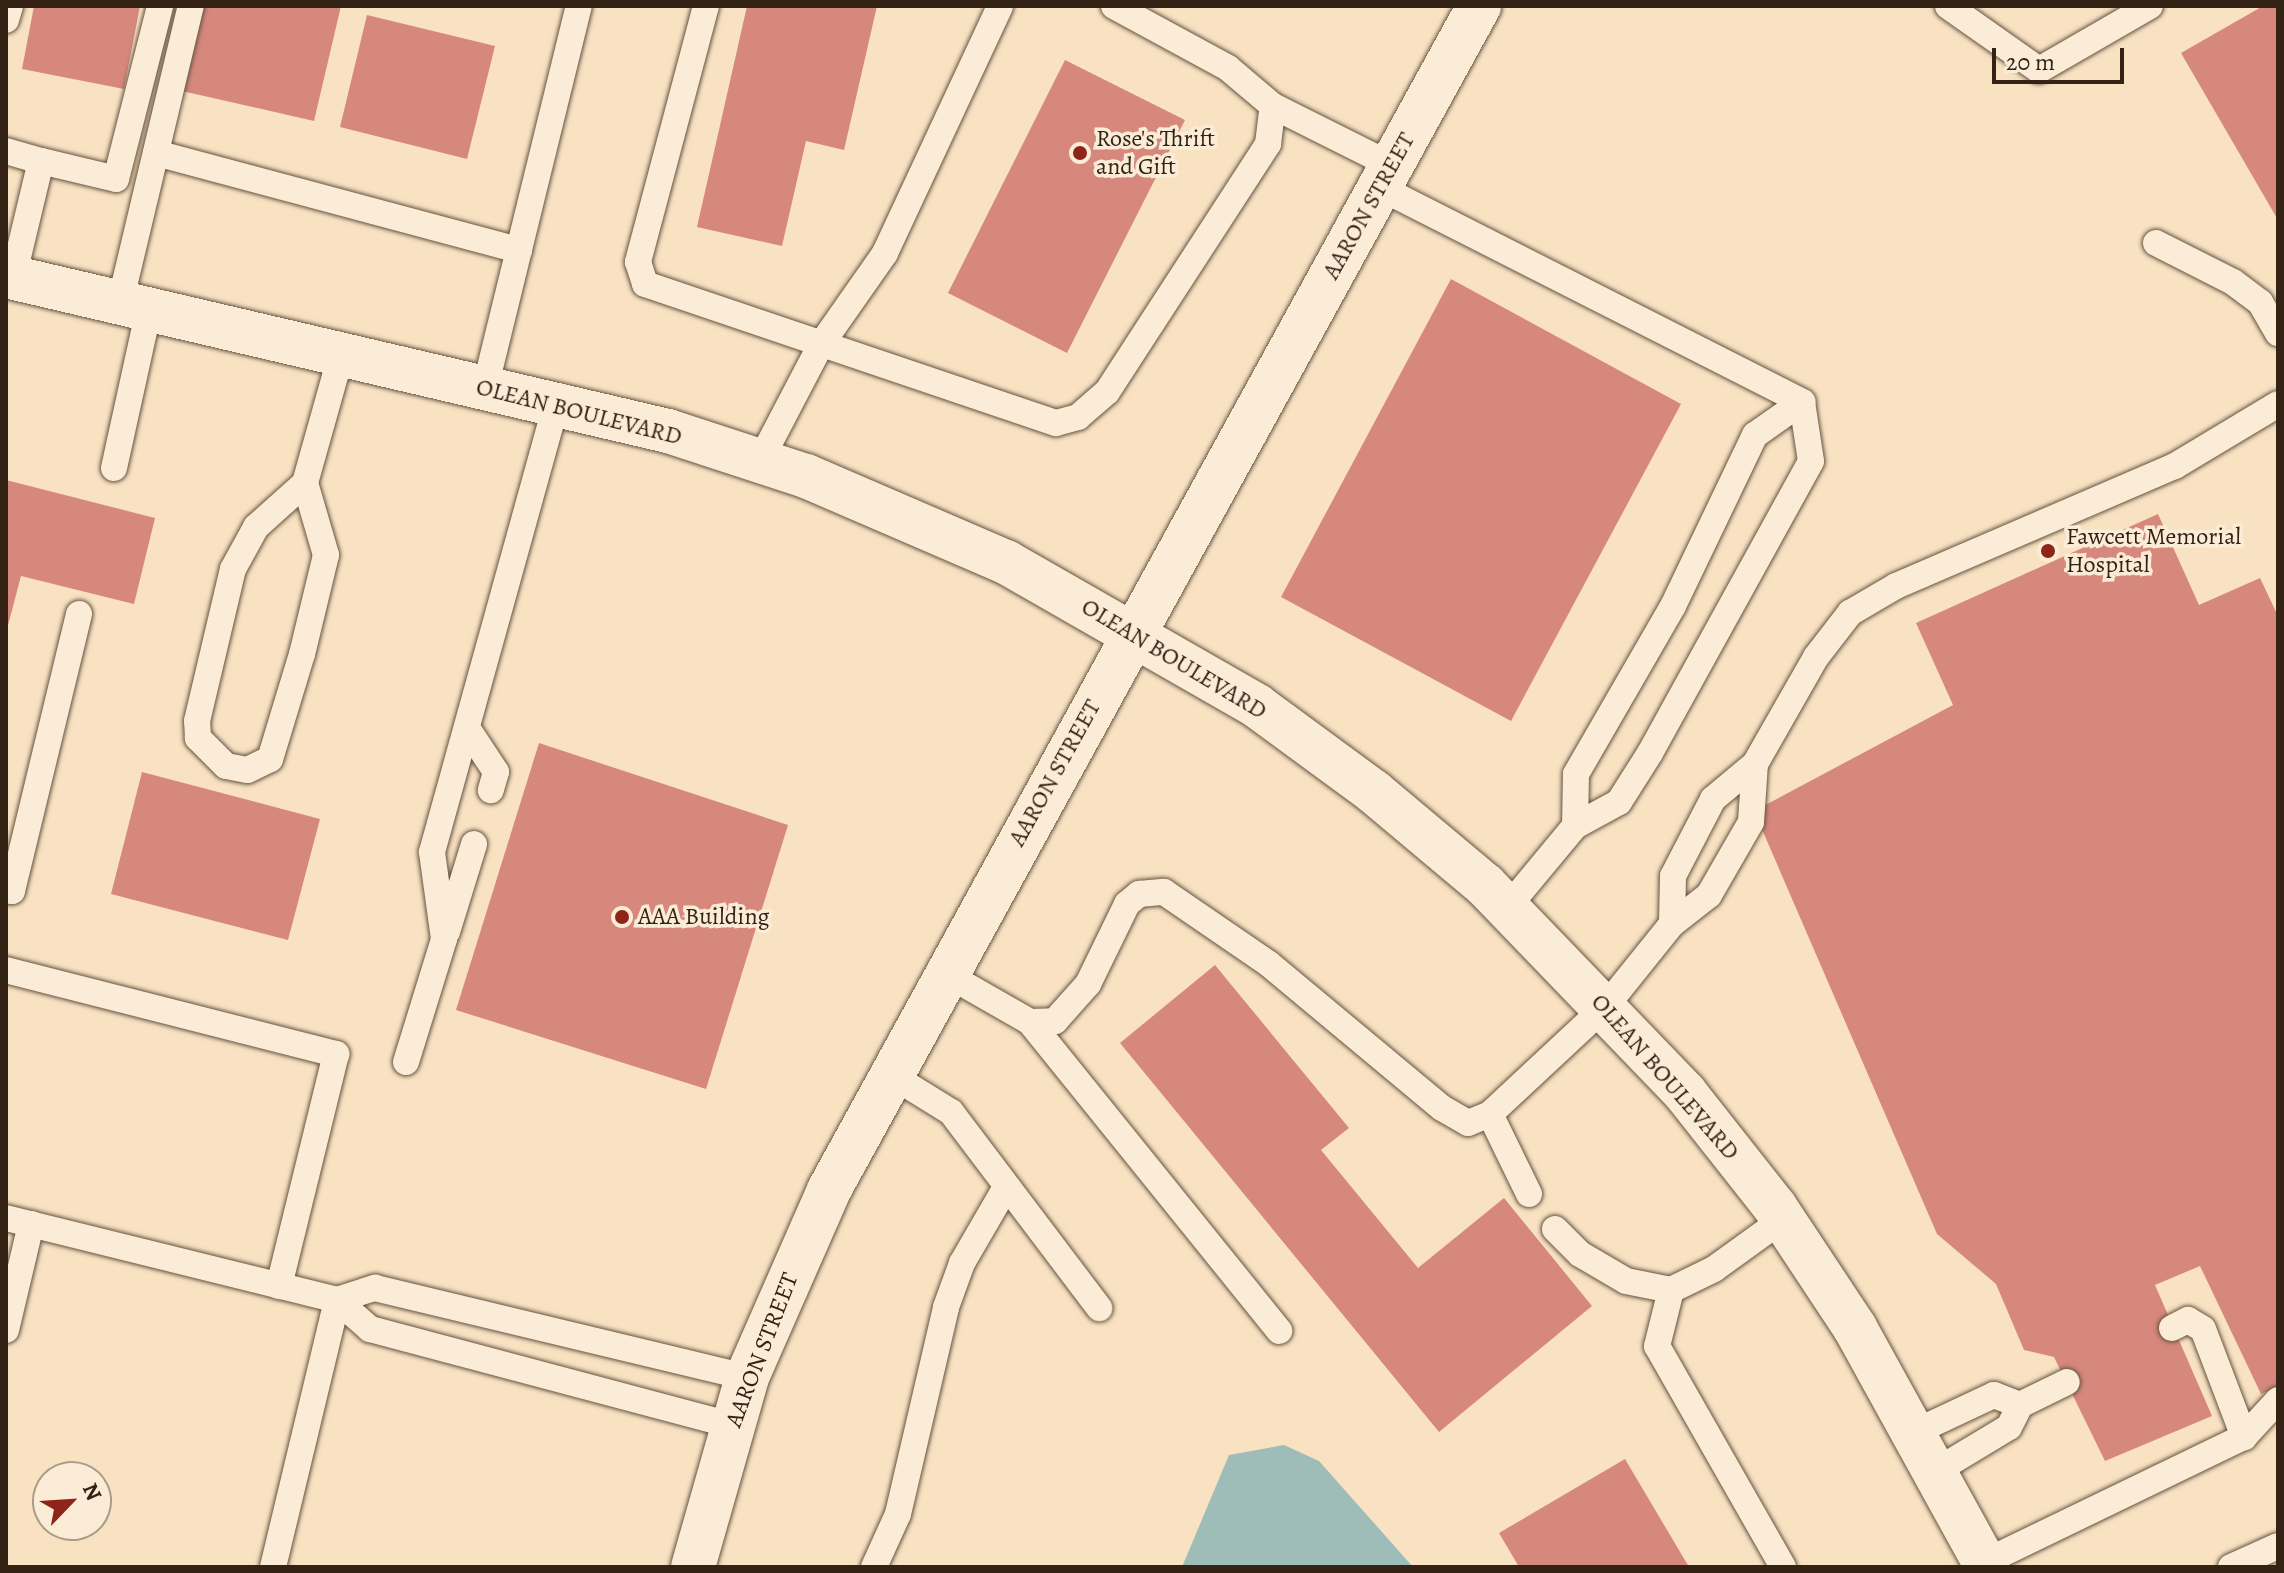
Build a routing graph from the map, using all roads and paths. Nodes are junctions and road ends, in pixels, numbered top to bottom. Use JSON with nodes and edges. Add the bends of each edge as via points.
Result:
{"nodes":[{"id":1,"x":10,"y":6,"type":"edge"},
{"id":2,"x":160,"y":6,"type":"edge"},
{"id":3,"x":191,"y":6,"type":"edge"},
{"id":4,"x":579,"y":6,"type":"edge"},
{"id":5,"x":706,"y":6,"type":"edge"},
{"id":6,"x":1000,"y":6,"type":"edge"},
{"id":7,"x":1114,"y":6,"type":"edge"},
{"id":8,"x":1479,"y":6,"type":"edge"},
{"id":9,"x":1948,"y":6,"type":"edge"},
{"id":10,"x":2150,"y":6,"type":"edge"},
{"id":11,"x":6,"y":20,"type":"edge"},
{"id":12,"x":1273,"y":106,"type":"junction"},
{"id":13,"x":6,"y":151,"type":"edge"},
{"id":14,"x":156,"y":153,"type":"junction"},
{"id":15,"x":41,"y":161,"type":"junction"},
{"id":16,"x":1385,"y":176,"type":"junction"},
{"id":17,"x":2156,"y":243,"type":"dead end"},
{"id":18,"x":519,"y":250,"type":"junction"},
{"id":19,"x":10,"y":277,"type":"edge"},
{"id":20,"x":134,"y":306,"type":"junction"},
{"id":21,"x":2278,"y":333,"type":"edge"},
{"id":22,"x":820,"y":346,"type":"junction"},
{"id":23,"x":341,"y":355,"type":"junction"},
{"id":24,"x":485,"y":388,"type":"junction"},
{"id":25,"x":1802,"y":402,"type":"junction"},
{"id":26,"x":2278,"y":404,"type":"edge"},
{"id":27,"x":556,"y":405,"type":"junction"},
{"id":28,"x":760,"y":461,"type":"junction"},
{"id":29,"x":114,"y":468,"type":"dead end"},
{"id":30,"x":305,"y":483,"type":"junction"},
{"id":31,"x":79,"y":614,"type":"dead end"},
{"id":32,"x":1134,"y":630,"type":"junction"},
{"id":33,"x":469,"y":731,"type":"junction"},
{"id":34,"x":1755,"y":764,"type":"junction"},
{"id":35,"x":491,"y":790,"type":"dead end"},
{"id":36,"x":1575,"y":826,"type":"junction"},
{"id":37,"x":474,"y":844,"type":"dead end"},
{"id":38,"x":9,"y":891,"type":"edge"},
{"id":39,"x":1507,"y":908,"type":"junction"},
{"id":40,"x":1672,"y":924,"type":"junction"},
{"id":41,"x":444,"y":939,"type":"junction"},
{"id":42,"x":6,"y":970,"type":"edge"},
{"id":43,"x":946,"y":974,"type":"junction"},
{"id":44,"x":1606,"y":1006,"type":"junction"},
{"id":45,"x":1030,"y":1022,"type":"junction"},
{"id":46,"x":406,"y":1062,"type":"dead end"},
{"id":47,"x":891,"y":1075,"type":"junction"},
{"id":48,"x":1490,"y":1114,"type":"junction"},
{"id":49,"x":1006,"y":1187,"type":"junction"},
{"id":50,"x":1529,"y":1194,"type":"dead end"},
{"id":51,"x":1783,"y":1219,"type":"junction"},
{"id":52,"x":18,"y":1221,"type":"edge"},
{"id":53,"x":1555,"y":1229,"type":"dead end"},
{"id":54,"x":279,"y":1286,"type":"junction"},
{"id":55,"x":1671,"y":1290,"type":"junction"},
{"id":56,"x":337,"y":1300,"type":"junction"},
{"id":57,"x":1099,"y":1308,"type":"dead end"},
{"id":58,"x":2172,"y":1328,"type":"dead end"},
{"id":59,"x":6,"y":1330,"type":"edge"},
{"id":60,"x":1279,"y":1331,"type":"dead end"},
{"id":61,"x":747,"y":1377,"type":"junction"},
{"id":62,"x":2067,"y":1382,"type":"dead end"},
{"id":63,"x":2278,"y":1400,"type":"edge"},
{"id":64,"x":2020,"y":1405,"type":"junction"},
{"id":65,"x":732,"y":1425,"type":"junction"},
{"id":66,"x":1915,"y":1432,"type":"junction"},
{"id":67,"x":2244,"y":1437,"type":"junction"},
{"id":68,"x":1936,"y":1471,"type":"junction"},
{"id":69,"x":2278,"y":1546,"type":"edge"},
{"id":70,"x":1986,"y":1565,"type":"edge"},
{"id":71,"x":273,"y":1567,"type":"edge"},
{"id":72,"x":693,"y":1567,"type":"edge"},
{"id":73,"x":874,"y":1567,"type":"edge"},
{"id":74,"x":1783,"y":1567,"type":"edge"},
{"id":75,"x":2231,"y":1567,"type":"edge"}],
"edges":[{"from":1,"to":11,"type":"lane"},
{"from":2,"to":15,"type":"lane","via":[[116,179]]},
{"from":3,"to":14,"type":"lane"},
{"from":4,"to":18,"type":"lane"},
{"from":5,"to":22,"type":"lane","via":[[637,271],[653,291]]},
{"from":6,"to":22,"type":"lane","via":[[885,253]]},
{"from":7,"to":12,"type":"lane","via":[[1228,68]]},
{"from":8,"to":16,"type":"street","name":"AARON STREET"},
{"from":9,"to":10,"type":"lane","via":[[2039,70]]},
{"from":12,"to":16,"type":"lane"},
{"from":12,"to":22,"type":"lane","via":[[1268,144],[1107,392],[1078,417],[1056,423]]},
{"from":13,"to":15,"type":"lane"},
{"from":14,"to":18,"type":"lane"},
{"from":14,"to":20,"type":"lane"},
{"from":15,"to":19,"type":"lane"},
{"from":16,"to":25,"type":"lane"},
{"from":16,"to":32,"type":"street","name":"AARON STREET"},
{"from":17,"to":21,"type":"lane","via":[[2233,282],[2260,302]]},
{"from":18,"to":24,"type":"lane"},
{"from":19,"to":20,"type":"street","name":"OLEAN BOULEVARD"},
{"from":20,"to":23,"type":"street","name":"OLEAN BOULEVARD"},
{"from":20,"to":29,"type":"lane"},
{"from":22,"to":28,"type":"lane"},
{"from":23,"to":24,"type":"street","name":"OLEAN BOULEVARD"},
{"from":23,"to":30,"type":"lane"},
{"from":24,"to":27,"type":"street","name":"OLEAN BOULEVARD"},
{"from":25,"to":36,"type":"lane","via":[[1755,435],[1673,606],[1576,774]]},
{"from":25,"to":36,"type":"lane","via":[[1811,461],[1749,581],[1619,802]]},
{"from":26,"to":34,"type":"lane","via":[[2175,466],[1896,586],[1850,613],[1816,657]]},
{"from":27,"to":28,"type":"street","name":"OLEAN BOULEVARD"},
{"from":27,"to":33,"type":"lane"},
{"from":28,"to":32,"type":"street","name":"OLEAN BOULEVARD","via":[[941,530]]},
{"from":30,"to":30,"type":"lane","via":[[262,520],[233,569],[197,721],[198,738],[226,766],[247,770],[270,759],[302,654],[326,555]]},
{"from":31,"to":38,"type":"lane"},
{"from":32,"to":39,"type":"street","name":"OLEAN BOULEVARD","via":[[1257,706],[1374,792]]},
{"from":32,"to":43,"type":"street","name":"AARON STREET"},
{"from":33,"to":35,"type":"lane","via":[[496,772]]},
{"from":33,"to":41,"type":"lane","via":[[432,852]]},
{"from":34,"to":40,"type":"lane","via":[[1751,822],[1709,895]]},
{"from":34,"to":40,"type":"lane","via":[[1713,799],[1673,876]]},
{"from":36,"to":39,"type":"lane"},
{"from":37,"to":41,"type":"lane"},
{"from":39,"to":44,"type":"street","name":"OLEAN BOULEVARD"},
{"from":40,"to":44,"type":"lane"},
{"from":41,"to":46,"type":"lane"},
{"from":42,"to":54,"type":"lane","via":[[336,1054]]},
{"from":43,"to":45,"type":"lane"},
{"from":43,"to":47,"type":"street","name":"AARON STREET"},
{"from":44,"to":48,"type":"lane"},
{"from":44,"to":51,"type":"street","name":"OLEAN BOULEVARD","via":[[1685,1093]]},
{"from":45,"to":48,"type":"lane","via":[[1055,1021],[1088,984],[1127,904],[1139,894],[1164,892],[1269,964],[1442,1108],[1468,1123]]},
{"from":45,"to":60,"type":"lane"},
{"from":47,"to":49,"type":"lane","via":[[951,1112]]},
{"from":47,"to":61,"type":"street","name":"AARON STREET","via":[[829,1190]]},
{"from":48,"to":50,"type":"lane"},
{"from":49,"to":57,"type":"lane"},
{"from":49,"to":73,"type":"lane","via":[[962,1263],[946,1307],[898,1514]]},
{"from":51,"to":55,"type":"lane","via":[[1714,1269]]},
{"from":51,"to":66,"type":"street","name":"OLEAN BOULEVARD"},
{"from":52,"to":54,"type":"lane"},
{"from":52,"to":59,"type":"lane"},
{"from":53,"to":55,"type":"lane","via":[[1580,1254],[1626,1281]]},
{"from":54,"to":56,"type":"lane"},
{"from":55,"to":74,"type":"lane","via":[[1657,1346]]},
{"from":56,"to":61,"type":"lane","via":[[375,1288]]},
{"from":56,"to":65,"type":"lane","via":[[370,1329]]},
{"from":56,"to":71,"type":"lane"},
{"from":58,"to":67,"type":"lane","via":[[2188,1320],[2203,1329]]},
{"from":61,"to":65,"type":"street","name":"AARON STREET"},
{"from":62,"to":64,"type":"lane"},
{"from":63,"to":67,"type":"lane"},
{"from":64,"to":66,"type":"lane","via":[[1994,1395]]},
{"from":64,"to":68,"type":"lane","via":[[2009,1427]]},
{"from":65,"to":72,"type":"street","name":"AARON STREET"},
{"from":66,"to":68,"type":"street","name":"OLEAN BOULEVARD"},
{"from":67,"to":70,"type":"lane"},
{"from":68,"to":70,"type":"street","name":"OLEAN BOULEVARD"},
{"from":69,"to":75,"type":"lane"}]}
